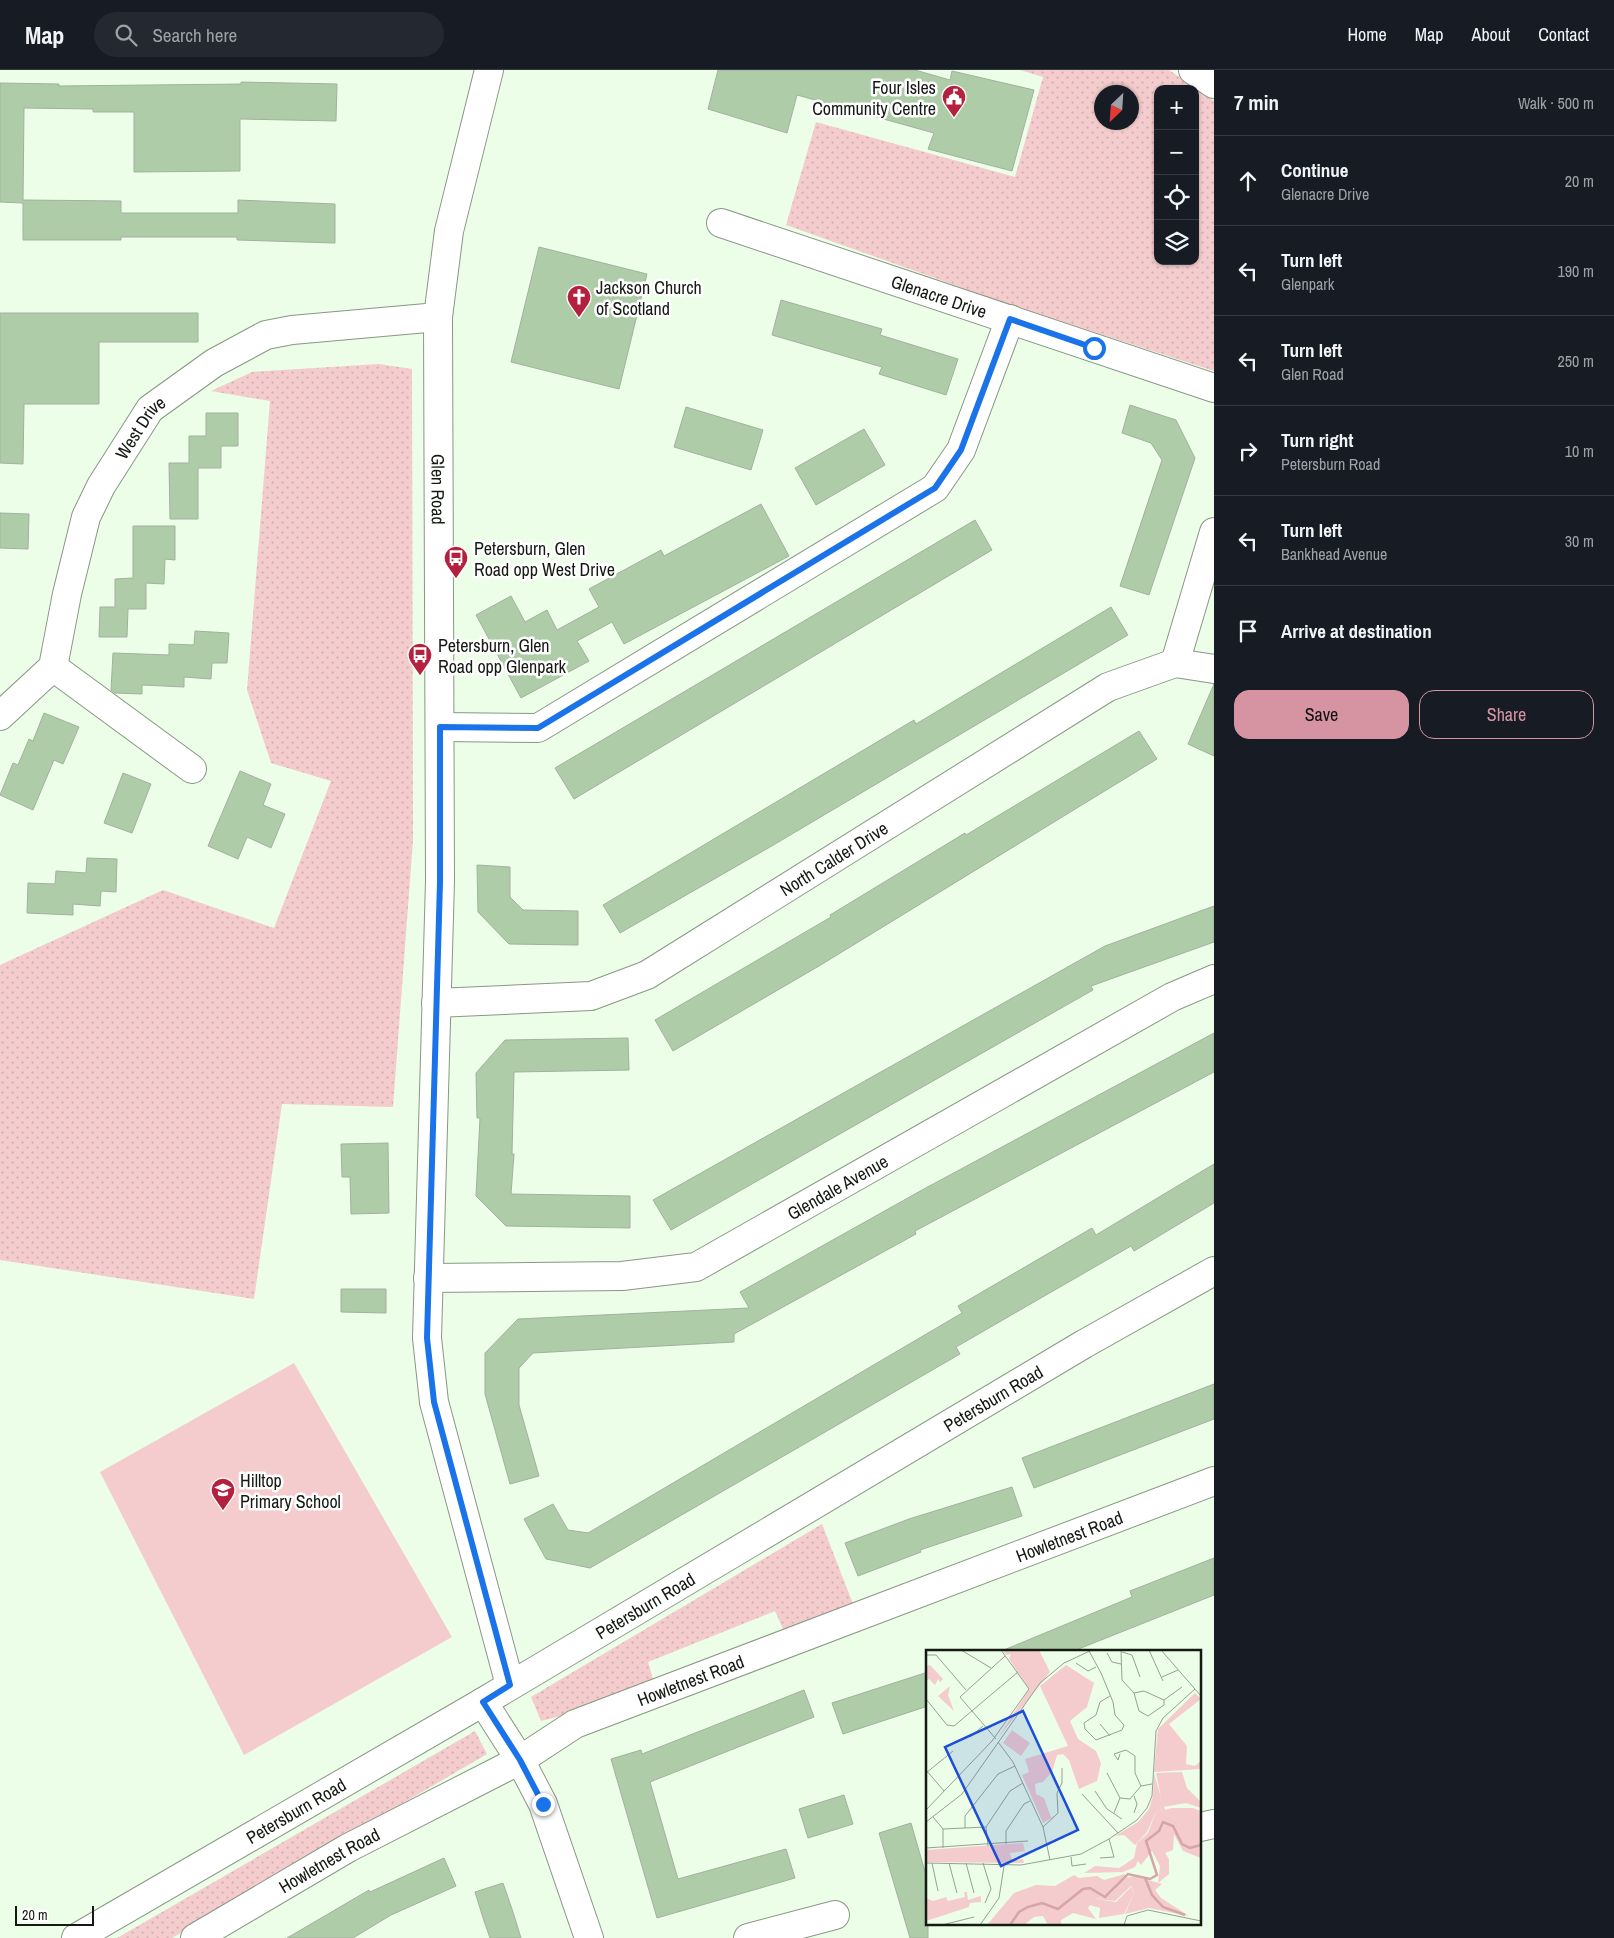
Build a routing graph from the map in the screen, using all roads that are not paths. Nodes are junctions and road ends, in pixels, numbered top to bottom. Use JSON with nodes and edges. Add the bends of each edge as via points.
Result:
{"nodes":[{"id":1,"x":489,"y":70,"type":"edge"},
{"id":2,"x":1193,"y":70,"type":"edge"},
{"id":3,"x":1214,"y":84,"type":"edge"},
{"id":4,"x":721,"y":223,"type":"dead end"},
{"id":5,"x":438,"y":317,"type":"junction"},
{"id":6,"x":1010,"y":319,"type":"junction"},
{"id":7,"x":1214,"y":388,"type":"edge"},
{"id":8,"x":1214,"y":532,"type":"edge"},
{"id":9,"x":1175,"y":663,"type":"junction"},
{"id":10,"x":53,"y":666,"type":"junction"},
{"id":11,"x":1214,"y":669,"type":"edge"},
{"id":12,"x":0,"y":716,"type":"edge"},
{"id":13,"x":440,"y":727,"type":"junction"},
{"id":14,"x":192,"y":769,"type":"dead end"},
{"id":15,"x":1214,"y":979,"type":"edge"},
{"id":16,"x":436,"y":1003,"type":"junction"},
{"id":17,"x":1214,"y":1271,"type":"edge"},
{"id":18,"x":428,"y":1278,"type":"junction"},
{"id":19,"x":1214,"y":1480,"type":"edge"},
{"id":20,"x":510,"y":1685,"type":"junction"},
{"id":21,"x":483,"y":1702,"type":"junction"},
{"id":22,"x":520,"y":1760,"type":"junction"},
{"id":23,"x":835,"y":1915,"type":"dead end"},
{"id":24,"x":76,"y":1938,"type":"edge"},
{"id":25,"x":195,"y":1938,"type":"edge"},
{"id":26,"x":589,"y":1938,"type":"edge"},
{"id":27,"x":748,"y":1938,"type":"edge"}],
"edges":[{"from":1,"to":5,"type":"street","name":"Glen Road","via":[[450,231]]},
{"from":2,"to":3,"type":"street"},
{"from":4,"to":6,"type":"street","name":"Glenacre Drive"},
{"from":5,"to":10,"type":"street","name":"West Drive","via":[[266,335],[214,363],[150,409],[101,486],[86,517],[66,594]]},
{"from":5,"to":13,"type":"street","name":"Glen Road"},
{"from":6,"to":7,"type":"street","name":"Glenacre Drive"},
{"from":6,"to":13,"type":"street","via":[[961,450],[935,488],[538,728]]},
{"from":8,"to":9,"type":"street"},
{"from":9,"to":11,"type":"street","name":"North Calder Drive"},
{"from":9,"to":16,"type":"street","name":"North Calder Drive","via":[[1108,687],[647,975],[591,996]]},
{"from":10,"to":12,"type":"street"},
{"from":10,"to":14,"type":"street"},
{"from":13,"to":16,"type":"street","name":"Glen Road"},
{"from":15,"to":18,"type":"street","name":"Glendale Avenue","via":[[1172,997],[696,1267],[622,1276]]},
{"from":16,"to":18,"type":"street","name":"Glen Road"},
{"from":17,"to":20,"type":"street","name":"Petersburn Road","via":[[1084,1344]]},
{"from":18,"to":20,"type":"street","name":"Glen Road","via":[[427,1338],[434,1402]]},
{"from":19,"to":22,"type":"street","name":"Howletnest Road","via":[[575,1724]]},
{"from":20,"to":21,"type":"street","name":"Petersburn Road"},
{"from":21,"to":22,"type":"street"},
{"from":21,"to":24,"type":"street","name":"Petersburn Road"},
{"from":22,"to":25,"type":"street","name":"Howletnest Road","via":[[348,1848]]},
{"from":22,"to":26,"type":"street","via":[[543,1804]]},
{"from":23,"to":27,"type":"street"}]}
